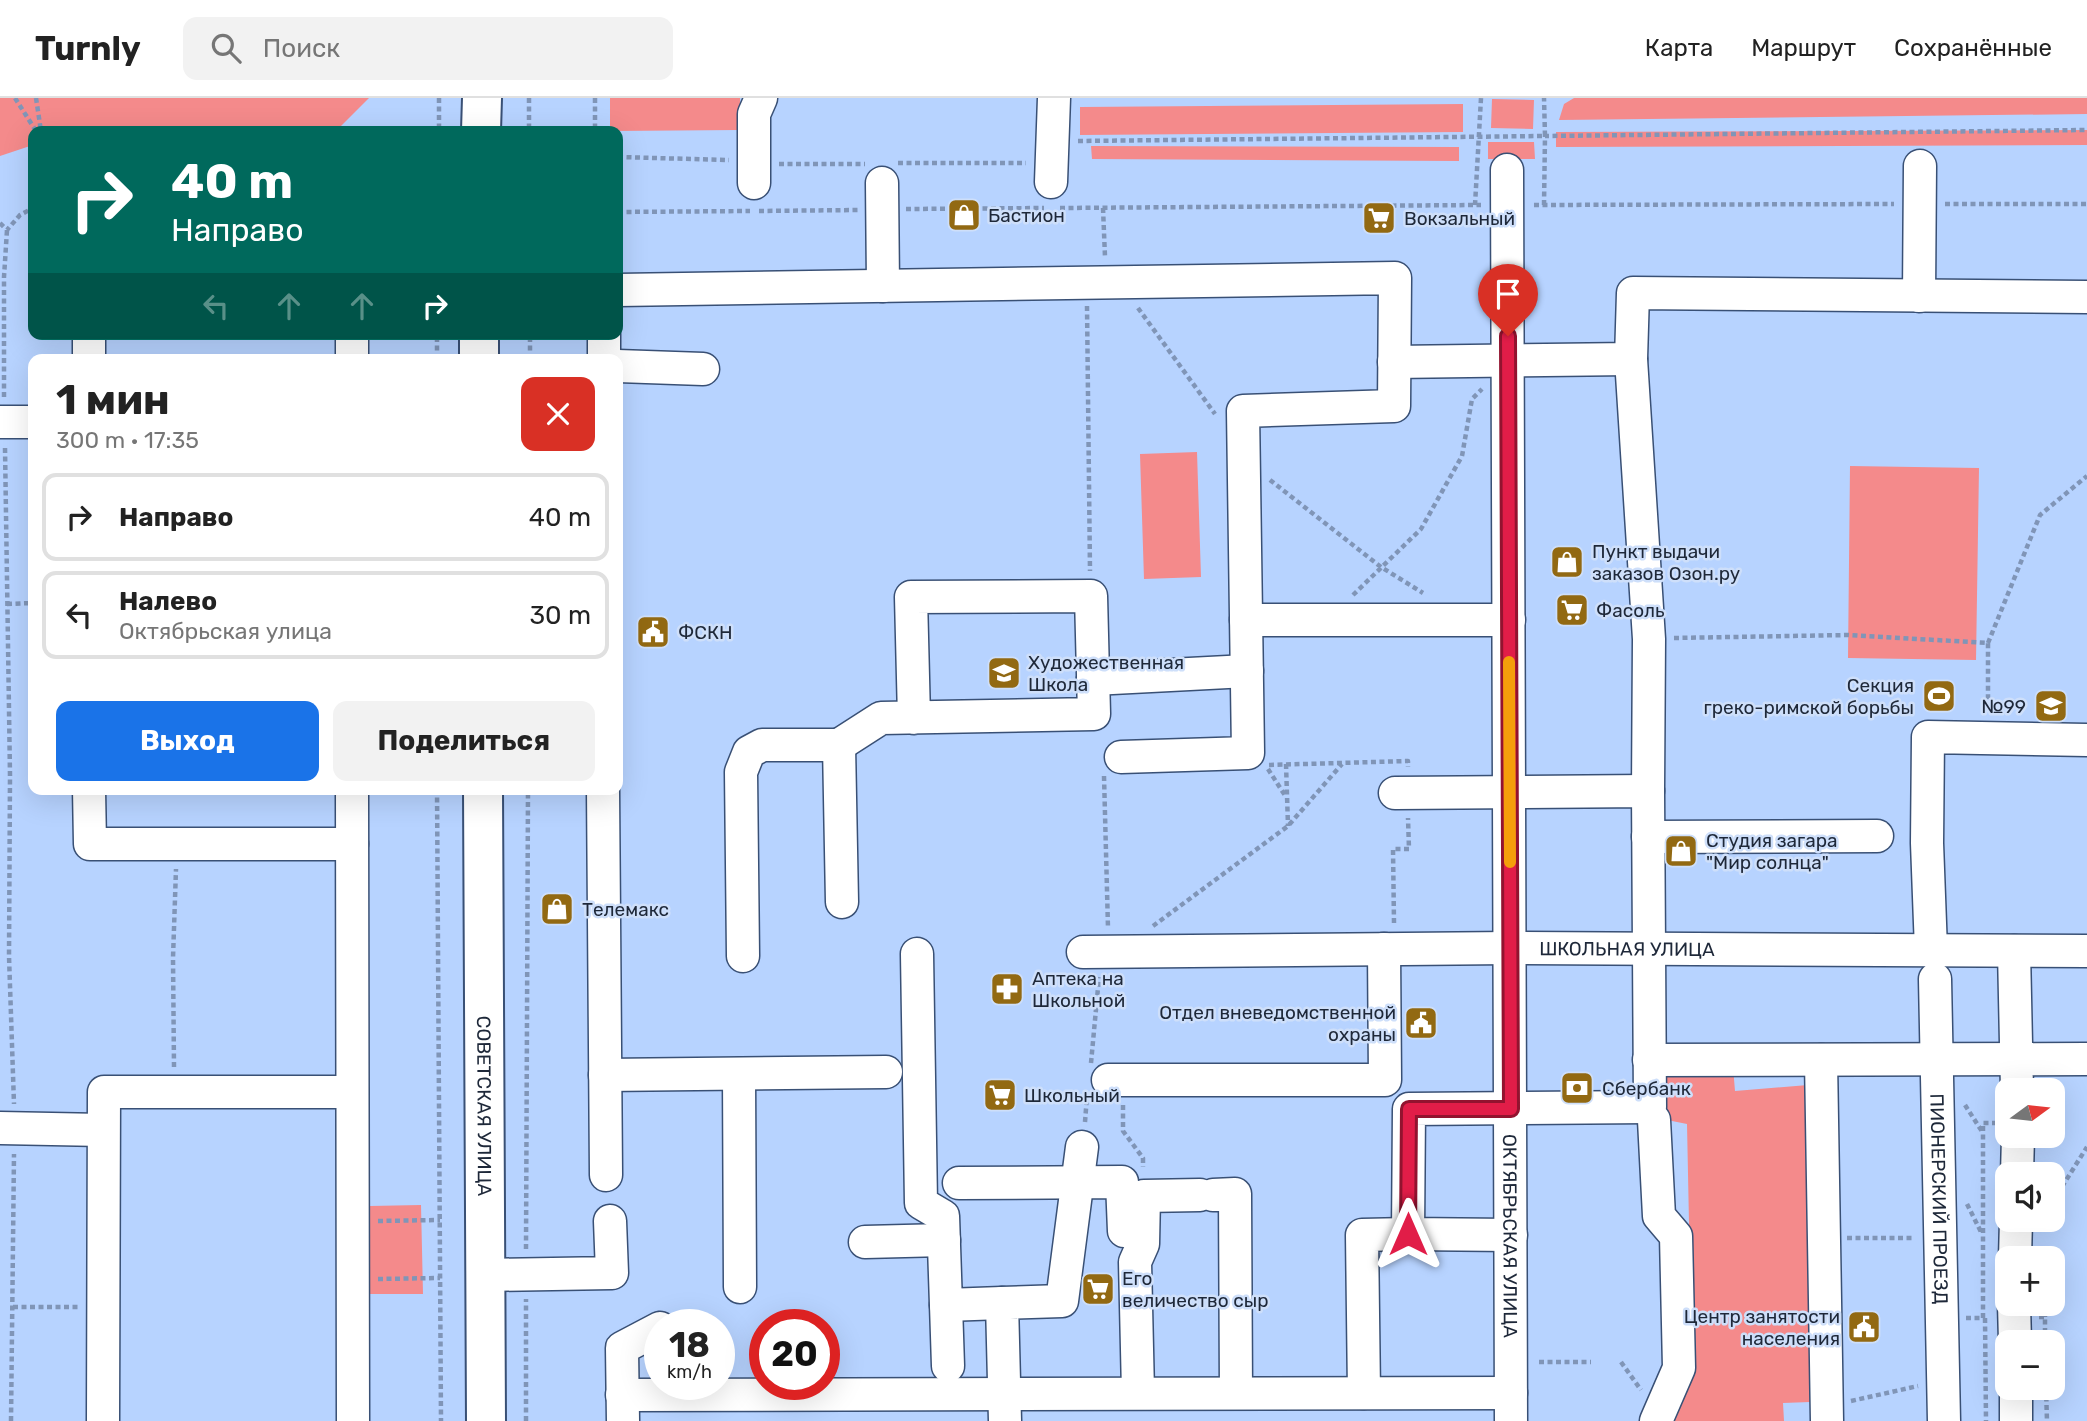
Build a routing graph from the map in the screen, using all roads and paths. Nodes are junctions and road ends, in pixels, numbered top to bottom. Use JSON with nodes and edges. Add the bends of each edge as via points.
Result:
{"nodes":[{"id":1,"x":15,"y":98,"type":"edge"},
{"id":2,"x":36,"y":98,"type":"edge"},
{"id":3,"x":439,"y":98,"type":"edge"},
{"id":4,"x":482,"y":98,"type":"edge"},
{"id":5,"x":529,"y":98,"type":"edge"},
{"id":6,"x":595,"y":98,"type":"edge"},
{"id":7,"x":761,"y":98,"type":"edge"},
{"id":8,"x":1054,"y":98,"type":"edge"},
{"id":9,"x":1481,"y":98,"type":"edge"},
{"id":10,"x":1544,"y":98,"type":"edge"},
{"id":11,"x":35,"y":126,"type":"edge"},
{"id":12,"x":39,"y":126,"type":"edge"},
{"id":13,"x":440,"y":126,"type":"edge"},
{"id":14,"x":481,"y":126,"type":"edge"},
{"id":15,"x":529,"y":126,"type":"edge"},
{"id":16,"x":595,"y":126,"type":"edge"},
{"id":17,"x":2087,"y":130,"type":"edge"},
{"id":18,"x":1479,"y":136,"type":"junction"},
{"id":19,"x":1545,"y":136,"type":"junction"},
{"id":20,"x":1052,"y":141,"type":"junction"},
{"id":21,"x":623,"y":157,"type":"edge"},
{"id":22,"x":732,"y":160,"type":"dead end"},
{"id":23,"x":1920,"y":166,"type":"dead end"},
{"id":24,"x":881,"y":170,"type":"junction"},
{"id":25,"x":1507,"y":170,"type":"dead end"},
{"id":26,"x":766,"y":174,"type":"joint"},
{"id":27,"x":1051,"y":182,"type":"dead end"},
{"id":28,"x":1920,"y":204,"type":"junction"},
{"id":29,"x":2087,"y":204,"type":"edge"},
{"id":30,"x":1475,"y":205,"type":"dead end"},
{"id":31,"x":1534,"y":205,"type":"dead end"},
{"id":32,"x":1544,"y":205,"type":"junction"},
{"id":33,"x":1103,"y":208,"type":"dead end"},
{"id":34,"x":28,"y":211,"type":"edge"},
{"id":35,"x":0,"y":223,"type":"edge"},
{"id":36,"x":7,"y":230,"type":"junction"},
{"id":37,"x":1087,"y":283,"type":"junction"},
{"id":38,"x":1119,"y":283,"type":"junction"},
{"id":39,"x":883,"y":286,"type":"junction"},
{"id":40,"x":623,"y":290,"type":"edge"},
{"id":41,"x":1919,"y":296,"type":"junction"},
{"id":42,"x":2087,"y":297,"type":"edge"},
{"id":43,"x":1631,"y":359,"type":"junction"},
{"id":44,"x":1394,"y":362,"type":"junction"},
{"id":45,"x":623,"y":366,"type":"edge"},
{"id":46,"x":703,"y":369,"type":"dead end"},
{"id":47,"x":1497,"y":373,"type":"junction"},
{"id":48,"x":12,"y":422,"type":"edge"},
{"id":49,"x":1246,"y":455,"type":"junction"},
{"id":50,"x":2087,"y":475,"type":"edge"},
{"id":51,"x":1381,"y":567,"type":"junction"},
{"id":52,"x":1091,"y":596,"type":"junction"},
{"id":53,"x":28,"y":603,"type":"edge"},
{"id":54,"x":7,"y":604,"type":"junction"},
{"id":55,"x":1246,"y":620,"type":"junction"},
{"id":56,"x":1321,"y":620,"type":"junction"},
{"id":57,"x":1465,"y":620,"type":"junction"},
{"id":58,"x":1509,"y":620,"type":"junction"},
{"id":59,"x":1648,"y":639,"type":"junction"},
{"id":60,"x":1988,"y":643,"type":"junction"},
{"id":61,"x":1247,"y":671,"type":"junction"},
{"id":62,"x":1093,"y":679,"type":"junction"},
{"id":63,"x":914,"y":718,"type":"junction"},
{"id":64,"x":1962,"y":738,"type":"junction"},
{"id":65,"x":2087,"y":740,"type":"edge"},
{"id":66,"x":839,"y":745,"type":"junction"},
{"id":67,"x":1257,"y":759,"type":"junction"},
{"id":68,"x":1342,"y":763,"type":"junction"},
{"id":69,"x":1286,"y":764,"type":"junction"},
{"id":70,"x":1113,"y":765,"type":"joint"},
{"id":71,"x":1648,"y":791,"type":"junction"},
{"id":72,"x":1510,"y":792,"type":"junction"},
{"id":73,"x":1401,"y":793,"type":"junction"},
{"id":74,"x":89,"y":795,"type":"edge"},
{"id":75,"x":352,"y":795,"type":"edge"},
{"id":76,"x":438,"y":795,"type":"edge"},
{"id":77,"x":483,"y":795,"type":"edge"},
{"id":78,"x":528,"y":795,"type":"edge"},
{"id":79,"x":603,"y":795,"type":"edge"},
{"id":80,"x":1287,"y":798,"type":"junction"},
{"id":81,"x":1288,"y":826,"type":"junction"},
{"id":82,"x":1877,"y":836,"type":"dead end"},
{"id":83,"x":1648,"y":837,"type":"junction"},
{"id":84,"x":177,"y":844,"type":"junction"},
{"id":85,"x":352,"y":844,"type":"junction"},
{"id":86,"x":842,"y":902,"type":"dead end"},
{"id":87,"x":1151,"y":927,"type":"dead end"},
{"id":88,"x":1389,"y":937,"type":"junction"},
{"id":89,"x":1097,"y":944,"type":"junction"},
{"id":90,"x":1510,"y":948,"type":"junction"},
{"id":91,"x":1649,"y":948,"type":"junction"},
{"id":92,"x":2014,"y":951,"type":"junction"},
{"id":93,"x":2087,"y":951,"type":"edge"},
{"id":94,"x":917,"y":954,"type":"dead end"},
{"id":95,"x":743,"y":956,"type":"dead end"},
{"id":96,"x":1933,"y":964,"type":"junction"},
{"id":97,"x":2017,"y":1059,"type":"junction"},
{"id":98,"x":2087,"y":1059,"type":"edge"},
{"id":99,"x":1649,"y":1060,"type":"junction"},
{"id":100,"x":1821,"y":1060,"type":"junction"},
{"id":101,"x":1937,"y":1060,"type":"junction"},
{"id":102,"x":886,"y":1072,"type":"dead end"},
{"id":103,"x":739,"y":1074,"type":"junction"},
{"id":104,"x":605,"y":1075,"type":"junction"},
{"id":105,"x":2017,"y":1078,"type":"edge"},
{"id":106,"x":1102,"y":1080,"type":"junction"},
{"id":107,"x":1385,"y":1080,"type":"junction"},
{"id":108,"x":175,"y":1092,"type":"junction"},
{"id":109,"x":352,"y":1092,"type":"junction"},
{"id":110,"x":1409,"y":1109,"type":"junction"},
{"id":111,"x":1511,"y":1109,"type":"junction"},
{"id":112,"x":1654,"y":1120,"type":"dead end"},
{"id":113,"x":1995,"y":1122,"type":"edge"},
{"id":114,"x":7,"y":1128,"type":"edge"},
{"id":115,"x":103,"y":1130,"type":"junction"},
{"id":116,"x":1082,"y":1147,"type":"joint"},
{"id":117,"x":2087,"y":1147,"type":"edge"},
{"id":118,"x":606,"y":1175,"type":"dead end"},
{"id":119,"x":1077,"y":1182,"type":"junction"},
{"id":120,"x":2065,"y":1182,"type":"edge"},
{"id":121,"x":959,"y":1183,"type":"dead end"},
{"id":122,"x":1144,"y":1196,"type":"junction"},
{"id":123,"x":440,"y":1220,"type":"junction"},
{"id":124,"x":610,"y":1221,"type":"dead end"},
{"id":125,"x":352,"y":1222,"type":"junction"},
{"id":126,"x":1408,"y":1234,"type":"junction"},
{"id":127,"x":1511,"y":1235,"type":"junction"},
{"id":128,"x":1824,"y":1237,"type":"junction"},
{"id":129,"x":1941,"y":1239,"type":"junction"},
{"id":130,"x":944,"y":1240,"type":"junction"},
{"id":131,"x":865,"y":1242,"type":"dead end"},
{"id":132,"x":1135,"y":1262,"type":"junction"},
{"id":133,"x":486,"y":1275,"type":"junction"},
{"id":134,"x":526,"y":1276,"type":"junction"},
{"id":135,"x":353,"y":1279,"type":"junction"},
{"id":136,"x":440,"y":1279,"type":"junction"},
{"id":137,"x":740,"y":1287,"type":"dead end"},
{"id":138,"x":1002,"y":1303,"type":"junction"},
{"id":139,"x":946,"y":1306,"type":"junction"},
{"id":140,"x":13,"y":1307,"type":"junction"},
{"id":141,"x":103,"y":1307,"type":"junction"},
{"id":142,"x":1983,"y":1318,"type":"dead end"},
{"id":143,"x":644,"y":1336,"type":"edge"},
{"id":144,"x":1539,"y":1362,"type":"dead end"},
{"id":145,"x":1591,"y":1362,"type":"dead end"},
{"id":146,"x":948,"y":1366,"type":"dead end"},
{"id":147,"x":1943,"y":1381,"type":"junction"},
{"id":148,"x":1138,"y":1392,"type":"junction"},
{"id":149,"x":1236,"y":1393,"type":"junction"},
{"id":150,"x":1364,"y":1393,"type":"junction"},
{"id":151,"x":2016,"y":1400,"type":"edge"},
{"id":152,"x":2046,"y":1400,"type":"edge"},
{"id":153,"x":1005,"y":1407,"type":"edge"},
{"id":154,"x":1417,"y":1407,"type":"edge"},
{"id":155,"x":1511,"y":1407,"type":"edge"},
{"id":156,"x":622,"y":1408,"type":"edge"},
{"id":157,"x":1826,"y":1413,"type":"edge"},
{"id":158,"x":12,"y":1421,"type":"edge"},
{"id":159,"x":103,"y":1421,"type":"edge"},
{"id":160,"x":353,"y":1421,"type":"edge"},
{"id":161,"x":441,"y":1421,"type":"edge"},
{"id":162,"x":486,"y":1421,"type":"edge"},
{"id":163,"x":526,"y":1421,"type":"edge"},
{"id":164,"x":1656,"y":1421,"type":"edge"},
{"id":165,"x":1944,"y":1421,"type":"edge"},
{"id":166,"x":2016,"y":1421,"type":"edge"},
{"id":167,"x":2047,"y":1421,"type":"edge"}],
"edges":[{"from":1,"to":11,"type":"path"},
{"from":2,"to":12,"type":"path"},
{"from":3,"to":13,"type":"path"},
{"from":4,"to":14,"type":"main road"},
{"from":5,"to":15,"type":"path"},
{"from":6,"to":16,"type":"path"},
{"from":7,"to":26,"type":"street","via":[[754,114]]},
{"from":8,"to":20,"type":"street"},
{"from":9,"to":18,"type":"path"},
{"from":10,"to":19,"type":"path"},
{"from":17,"to":19,"type":"path"},
{"from":18,"to":19,"type":"path"},
{"from":18,"to":20,"type":"path"},
{"from":18,"to":30,"type":"path"},
{"from":19,"to":32,"type":"path"},
{"from":20,"to":24,"type":"path","via":[[1038,141],[1037,163]]},
{"from":20,"to":27,"type":"street"},
{"from":21,"to":22,"type":"path"},
{"from":23,"to":28,"type":"street"},
{"from":24,"to":26,"type":"path"},
{"from":24,"to":39,"type":"street"},
{"from":25,"to":47,"type":"street","name":"ОКТЯБРЬСКАЯ УЛИЦА"},
{"from":28,"to":29,"type":"path"},
{"from":28,"to":32,"type":"path"},
{"from":28,"to":41,"type":"street"},
{"from":31,"to":32,"type":"path"},
{"from":33,"to":38,"type":"path","via":[[1105,263]]},
{"from":34,"to":36,"type":"path"},
{"from":35,"to":36,"type":"path"},
{"from":36,"to":48,"type":"path","via":[[4,265]]},
{"from":37,"to":38,"type":"street"},
{"from":37,"to":39,"type":"street"},
{"from":37,"to":52,"type":"path"},
{"from":38,"to":44,"type":"street","via":[[1395,278]]},
{"from":38,"to":49,"type":"path"},
{"from":39,"to":40,"type":"street"},
{"from":41,"to":42,"type":"street"},
{"from":41,"to":43,"type":"street","via":[[1633,293]]},
{"from":43,"to":47,"type":"street"},
{"from":43,"to":59,"type":"street"},
{"from":44,"to":47,"type":"street"},
{"from":44,"to":49,"type":"street","via":[[1394,406],[1243,411]]},
{"from":45,"to":46,"type":"street"},
{"from":47,"to":51,"type":"path","via":[[1472,399],[1462,456],[1421,529]]},
{"from":47,"to":58,"type":"street","name":"ОКТЯБРЬСКАЯ УЛИЦА"},
{"from":48,"to":54,"type":"path"},
{"from":49,"to":51,"type":"path","via":[[1281,491]]},
{"from":49,"to":55,"type":"street"},
{"from":50,"to":60,"type":"path","via":[[2040,516]]},
{"from":51,"to":56,"type":"path"},
{"from":51,"to":57,"type":"path"},
{"from":52,"to":62,"type":"street"},
{"from":52,"to":63,"type":"street","via":[[911,597]]},
{"from":53,"to":54,"type":"path"},
{"from":54,"to":114,"type":"path"},
{"from":55,"to":56,"type":"street"},
{"from":55,"to":61,"type":"street"},
{"from":56,"to":57,"type":"street"},
{"from":57,"to":58,"type":"street"},
{"from":58,"to":72,"type":"street","name":"ОКТЯБРЬСКАЯ УЛИЦА"},
{"from":59,"to":60,"type":"path","via":[[1848,635]]},
{"from":59,"to":71,"type":"street"},
{"from":60,"to":64,"type":"path","via":[[1988,730]]},
{"from":61,"to":62,"type":"street"},
{"from":61,"to":67,"type":"street"},
{"from":62,"to":63,"type":"street","via":[[1094,714]]},
{"from":63,"to":66,"type":"street","via":[[881,718]]},
{"from":64,"to":65,"type":"street"},
{"from":64,"to":96,"type":"street","name":"ПИОНЕРСКИЙ ПРОЕЗД","via":[[1928,737]]},
{"from":66,"to":86,"type":"street"},
{"from":66,"to":95,"type":"street","via":[[762,745],[749,752],[741,772]]},
{"from":67,"to":69,"type":"path"},
{"from":67,"to":70,"type":"street"},
{"from":67,"to":80,"type":"path"},
{"from":68,"to":69,"type":"path"},
{"from":68,"to":73,"type":"path","via":[[1408,761]]},
{"from":68,"to":81,"type":"path"},
{"from":69,"to":80,"type":"path"},
{"from":70,"to":89,"type":"path"},
{"from":71,"to":72,"type":"street"},
{"from":71,"to":83,"type":"street"},
{"from":72,"to":73,"type":"street"},
{"from":72,"to":90,"type":"street","name":"ОКТЯБРЬСКАЯ УЛИЦА"},
{"from":73,"to":88,"type":"path","via":[[1409,849],[1393,849]]},
{"from":74,"to":84,"type":"street","via":[[90,844]]},
{"from":75,"to":85,"type":"street"},
{"from":76,"to":123,"type":"path"},
{"from":77,"to":133,"type":"main road","name":"СОВЕТСКАЯ УЛИЦА"},
{"from":78,"to":134,"type":"path"},
{"from":79,"to":104,"type":"street"},
{"from":80,"to":81,"type":"path"},
{"from":81,"to":87,"type":"path"},
{"from":82,"to":83,"type":"street"},
{"from":83,"to":91,"type":"street"},
{"from":84,"to":85,"type":"street"},
{"from":84,"to":108,"type":"path"},
{"from":85,"to":109,"type":"street"},
{"from":88,"to":89,"type":"street","name":"ШКОЛЬНАЯ УЛИЦА","via":[[1281,950]]},
{"from":88,"to":90,"type":"street","name":"ШКОЛЬНАЯ УЛИЦА"},
{"from":88,"to":107,"type":"street"},
{"from":89,"to":106,"type":"path"},
{"from":90,"to":91,"type":"street","name":"ШКОЛЬНАЯ УЛИЦА"},
{"from":90,"to":111,"type":"street","name":"ОКТЯБРЬСКАЯ УЛИЦА"},
{"from":91,"to":96,"type":"street","name":"ШКОЛЬНАЯ УЛИЦА"},
{"from":91,"to":99,"type":"street"},
{"from":92,"to":93,"type":"street","name":"ШКОЛЬНАЯ УЛИЦА"},
{"from":92,"to":96,"type":"street","name":"ШКОЛЬНАЯ УЛИЦА"},
{"from":92,"to":97,"type":"street"},
{"from":94,"to":130,"type":"street","via":[[921,1203],[943,1216]]},
{"from":96,"to":101,"type":"street","name":"ПИОНЕРСКИЙ ПРОЕЗД"},
{"from":97,"to":98,"type":"street"},
{"from":97,"to":101,"type":"street"},
{"from":97,"to":105,"type":"street"},
{"from":99,"to":100,"type":"street"},
{"from":99,"to":111,"type":"street","via":[[1650,1107]]},
{"from":100,"to":101,"type":"street"},
{"from":100,"to":128,"type":"street"},
{"from":101,"to":129,"type":"street","name":"ПИОНЕРСКИЙ ПРОЕЗД"},
{"from":102,"to":103,"type":"street"},
{"from":103,"to":104,"type":"street"},
{"from":103,"to":137,"type":"street"},
{"from":104,"to":118,"type":"street"},
{"from":106,"to":107,"type":"street"},
{"from":106,"to":116,"type":"path"},
{"from":106,"to":122,"type":"path","via":[[1123,1131],[1143,1158]]},
{"from":107,"to":110,"type":"street"},
{"from":108,"to":109,"type":"street"},
{"from":108,"to":115,"type":"street","via":[[104,1092]]},
{"from":109,"to":125,"type":"street"},
{"from":110,"to":111,"type":"street"},
{"from":110,"to":126,"type":"street"},
{"from":111,"to":127,"type":"street","name":"ОКТЯБРЬСКАЯ УЛИЦА"},
{"from":112,"to":164,"type":"street","via":[[1659,1216],[1676,1236],[1679,1368]]},
{"from":113,"to":142,"type":"path","via":[[1983,1123]]},
{"from":114,"to":115,"type":"street"},
{"from":114,"to":140,"type":"path"},
{"from":115,"to":141,"type":"street"},
{"from":116,"to":119,"type":"street"},
{"from":117,"to":120,"type":"path"},
{"from":119,"to":121,"type":"street"},
{"from":119,"to":132,"type":"street","via":[[1122,1182],[1124,1237]]},
{"from":119,"to":138,"type":"street","via":[[1062,1301]]},
{"from":122,"to":132,"type":"street","via":[[1143,1244]]},
{"from":122,"to":149,"type":"street","via":[[1235,1194]]},
{"from":123,"to":125,"type":"path"},
{"from":123,"to":136,"type":"path"},
{"from":124,"to":134,"type":"street","via":[[612,1273]]},
{"from":125,"to":135,"type":"street"},
{"from":126,"to":127,"type":"street"},
{"from":126,"to":150,"type":"street","via":[[1362,1235]]},
{"from":127,"to":155,"type":"street","name":"ОКТЯБРЬСКАЯ УЛИЦА"},
{"from":128,"to":129,"type":"path"},
{"from":128,"to":157,"type":"street"},
{"from":129,"to":147,"type":"street","name":"ПИОНЕРСКИЙ ПРОЕЗД"},
{"from":130,"to":131,"type":"street"},
{"from":130,"to":139,"type":"street"},
{"from":132,"to":148,"type":"street"},
{"from":133,"to":134,"type":"street"},
{"from":133,"to":162,"type":"main road","name":"СОВЕТСКАЯ УЛИЦА"},
{"from":134,"to":163,"type":"path"},
{"from":135,"to":136,"type":"path"},
{"from":135,"to":160,"type":"street"},
{"from":136,"to":161,"type":"path"},
{"from":138,"to":139,"type":"street"},
{"from":138,"to":153,"type":"street"},
{"from":139,"to":146,"type":"street"},
{"from":140,"to":141,"type":"path"},
{"from":140,"to":158,"type":"path"},
{"from":141,"to":159,"type":"street"},
{"from":143,"to":156,"type":"street","via":[[622,1348]]},
{"from":144,"to":145,"type":"path"},
{"from":147,"to":157,"type":"path"},
{"from":147,"to":165,"type":"street","name":"ПИОНЕРСКИЙ ПРОЕЗД"},
{"from":148,"to":149,"type":"street"},
{"from":148,"to":153,"type":"street"},
{"from":149,"to":150,"type":"street"},
{"from":150,"to":154,"type":"street"},
{"from":151,"to":166,"type":"street"},
{"from":152,"to":167,"type":"path"},
{"from":153,"to":156,"type":"street"},
{"from":154,"to":155,"type":"street"}]}
